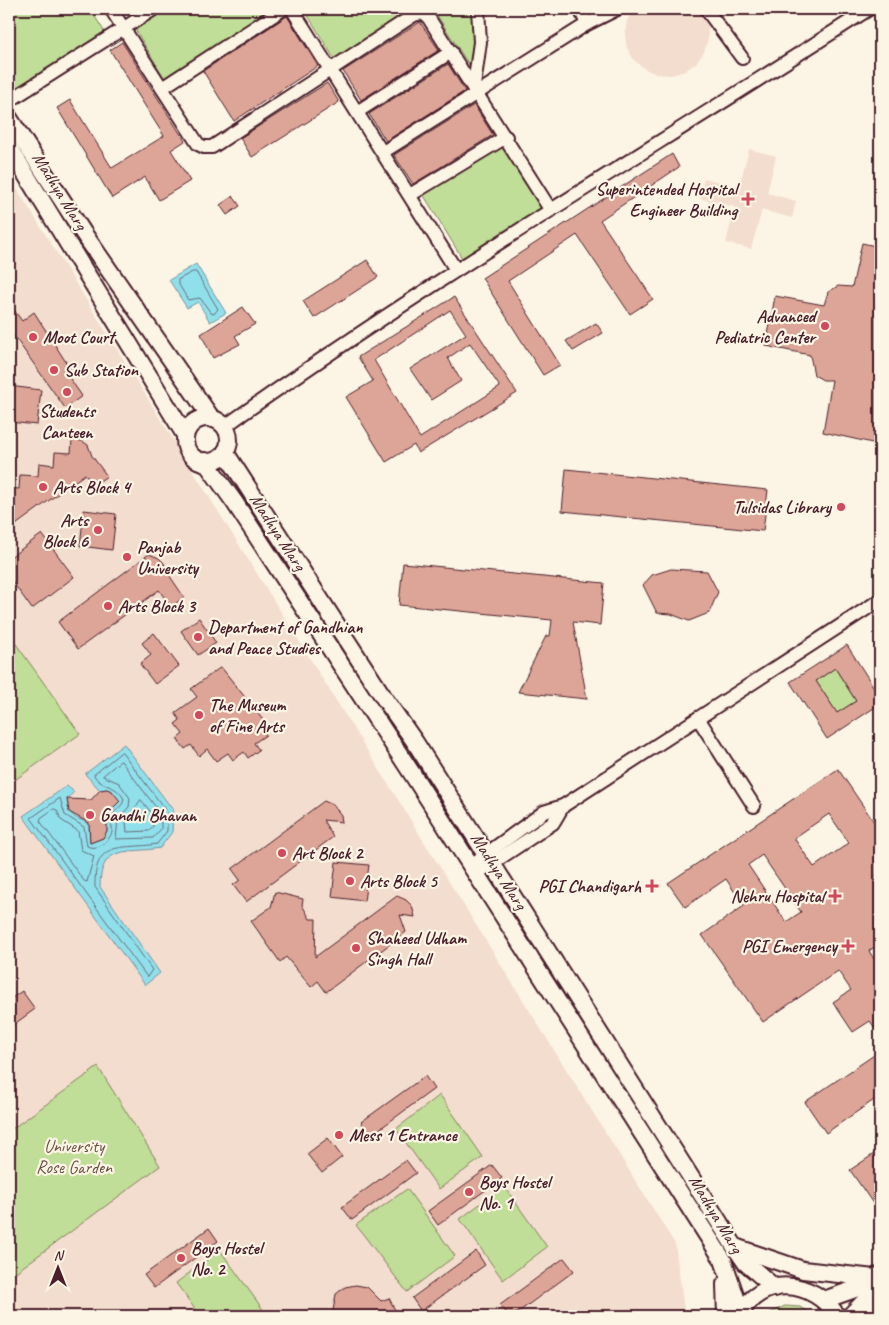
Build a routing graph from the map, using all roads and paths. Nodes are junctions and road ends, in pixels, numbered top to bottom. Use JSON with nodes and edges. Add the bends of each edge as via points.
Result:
{"nodes":[{"id":1,"x":111,"y":9,"type":"edge"},
{"id":2,"x":154,"y":9,"type":"edge"},
{"id":3,"x":283,"y":9,"type":"edge"},
{"id":4,"x":292,"y":9,"type":"edge"},
{"id":5,"x":478,"y":9,"type":"edge"},
{"id":6,"x":580,"y":9,"type":"edge"},
{"id":7,"x":617,"y":9,"type":"edge"},
{"id":8,"x":706,"y":9,"type":"edge"},
{"id":9,"x":869,"y":9,"type":"edge"},
{"id":10,"x":587,"y":24,"type":"junction"},
{"id":11,"x":124,"y":29,"type":"junction"},
{"id":12,"x":451,"y":52,"type":"junction"},
{"id":13,"x":742,"y":58,"type":"dead end"},
{"id":14,"x":331,"y":70,"type":"junction"},
{"id":15,"x":162,"y":88,"type":"junction"},
{"id":16,"x":476,"y":89,"type":"junction"},
{"id":17,"x":9,"y":101,"type":"edge"},
{"id":18,"x":357,"y":112,"type":"junction"},
{"id":19,"x":9,"y":118,"type":"edge"},
{"id":20,"x":506,"y":136,"type":"junction"},
{"id":21,"x":9,"y":147,"type":"edge"},
{"id":22,"x":383,"y":152,"type":"junction"},
{"id":23,"x":410,"y":195,"type":"junction"},
{"id":24,"x":550,"y":209,"type":"junction"},
{"id":25,"x":456,"y":270,"type":"junction"},
{"id":26,"x":218,"y":423,"type":"junction"},
{"id":27,"x":185,"y":435,"type":"junction"},
{"id":28,"x":225,"y":452,"type":"junction"},
{"id":29,"x":205,"y":462,"type":"junction"},
{"id":30,"x":880,"y":600,"type":"edge"},
{"id":31,"x":698,"y":718,"type":"junction"},
{"id":32,"x":754,"y":806,"type":"dead end"},
{"id":33,"x":489,"y":859,"type":"junction"},
{"id":34,"x":474,"y":869,"type":"junction"},
{"id":35,"x":735,"y":1247,"type":"junction"},
{"id":36,"x":878,"y":1281,"type":"edge"},
{"id":37,"x":775,"y":1288,"type":"junction"},
{"id":38,"x":824,"y":1300,"type":"junction"},
{"id":39,"x":880,"y":1304,"type":"edge"},
{"id":40,"x":736,"y":1315,"type":"edge"},
{"id":41,"x":837,"y":1316,"type":"edge"},
{"id":42,"x":850,"y":1316,"type":"edge"},
{"id":43,"x":875,"y":1316,"type":"edge"}],
"edges":[{"from":1,"to":11,"type":"street"},
{"from":2,"to":11,"type":"street"},
{"from":3,"to":15,"type":"street"},
{"from":4,"to":14,"type":"street"},
{"from":5,"to":16,"type":"street","via":[[480,42]]},
{"from":6,"to":10,"type":"street"},
{"from":7,"to":10,"type":"street"},
{"from":8,"to":13,"type":"street"},
{"from":9,"to":24,"type":"street"},
{"from":10,"to":16,"type":"street"},
{"from":11,"to":15,"type":"street"},
{"from":11,"to":17,"type":"street"},
{"from":12,"to":14,"type":"street","via":[[422,13],[414,15]]},
{"from":12,"to":16,"type":"street"},
{"from":12,"to":18,"type":"street"},
{"from":14,"to":15,"type":"street","via":[[212,147],[198,144]]},
{"from":14,"to":18,"type":"street"},
{"from":16,"to":20,"type":"street"},
{"from":16,"to":22,"type":"street"},
{"from":18,"to":22,"type":"street"},
{"from":19,"to":26,"type":"main road","via":[[84,234]]},
{"from":20,"to":23,"type":"street"},
{"from":20,"to":24,"type":"street"},
{"from":21,"to":27,"type":"main road","name":"Madhya Marg"},
{"from":22,"to":23,"type":"street"},
{"from":23,"to":25,"type":"street"},
{"from":24,"to":25,"type":"street"},
{"from":25,"to":26,"type":"street"},
{"from":26,"to":27,"type":"main road","via":[[198,420]]},
{"from":26,"to":28,"type":"main road","via":[[228,440]]},
{"from":27,"to":29,"type":"main road","via":[[187,450]]},
{"from":28,"to":29,"type":"main road","via":[[213,461]]},
{"from":28,"to":33,"type":"main road","name":"Madhya Marg"},
{"from":29,"to":34,"type":"main road","name":"Madhya Marg","via":[[241,511]]},
{"from":30,"to":31,"type":"street"},
{"from":31,"to":32,"type":"street"},
{"from":31,"to":33,"type":"street","via":[[563,806],[544,812]]},
{"from":33,"to":34,"type":"street"},
{"from":33,"to":35,"type":"main road","name":"Madhya Marg"},
{"from":34,"to":40,"type":"main road","name":"Madhya Marg","via":[[723,1260]]},
{"from":35,"to":36,"type":"main road","via":[[803,1270]]},
{"from":35,"to":37,"type":"main road","name":"Madhya Marg","via":[[746,1263]]},
{"from":36,"to":38,"type":"main road"},
{"from":36,"to":42,"type":"main road"},
{"from":37,"to":38,"type":"main road","via":[[804,1288]]},
{"from":37,"to":40,"type":"main road","via":[[749,1302]]},
{"from":38,"to":41,"type":"main road"},
{"from":39,"to":43,"type":"main road"}]}
